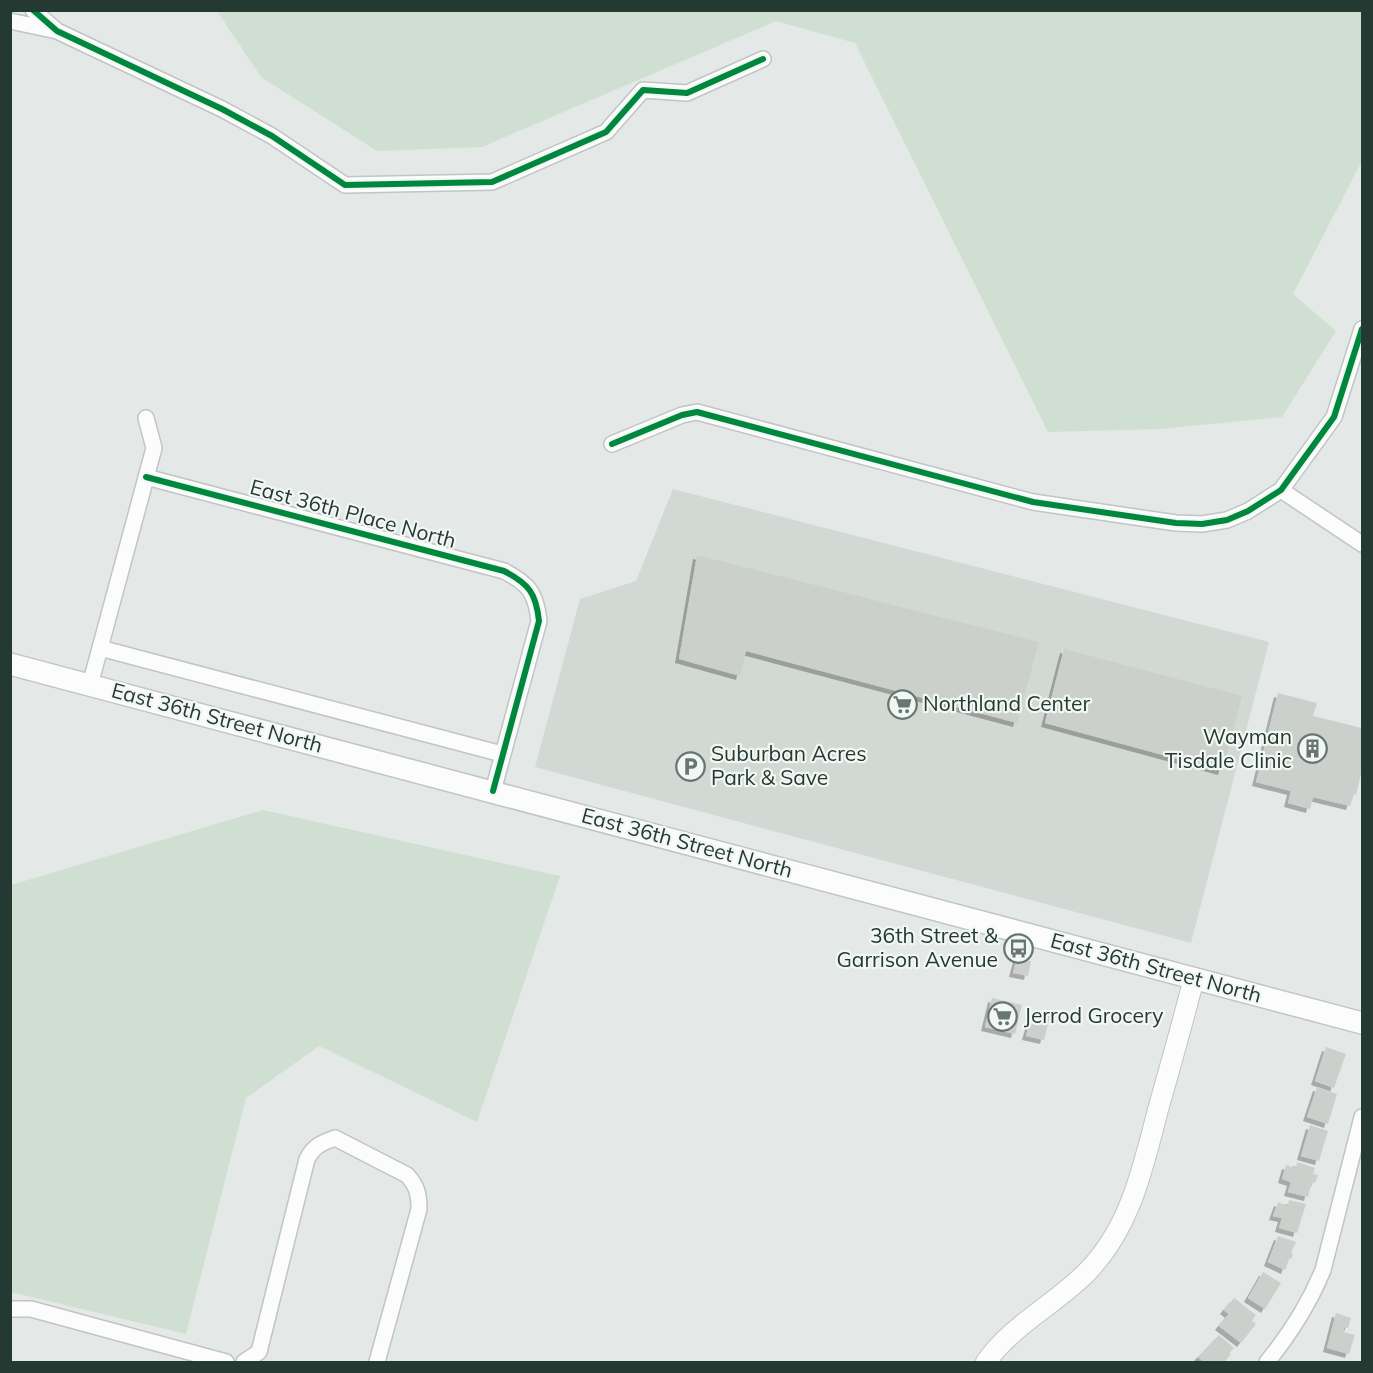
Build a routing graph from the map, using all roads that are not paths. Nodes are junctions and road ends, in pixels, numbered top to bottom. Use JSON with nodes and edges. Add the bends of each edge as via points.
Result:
{"nodes":[{"id":1,"x":33,"y":10,"type":"edge"},
{"id":2,"x":10,"y":21,"type":"edge"},
{"id":3,"x":57,"y":32,"type":"junction"},
{"id":4,"x":763,"y":59,"type":"dead end"},
{"id":5,"x":1362,"y":329,"type":"edge"},
{"id":6,"x":146,"y":418,"type":"dead end"},
{"id":7,"x":612,"y":444,"type":"dead end"},
{"id":8,"x":146,"y":477,"type":"junction"},
{"id":9,"x":1281,"y":490,"type":"junction"},
{"id":10,"x":1362,"y":544,"type":"edge"},
{"id":11,"x":100,"y":648,"type":"junction"},
{"id":12,"x":10,"y":664,"type":"edge"},
{"id":13,"x":90,"y":685,"type":"junction"},
{"id":14,"x":502,"y":754,"type":"junction"},
{"id":15,"x":493,"y":791,"type":"junction"},
{"id":16,"x":1194,"y":978,"type":"junction"},
{"id":17,"x":1362,"y":1023,"type":"edge"},
{"id":18,"x":1362,"y":1117,"type":"edge"},
{"id":19,"x":10,"y":1309,"type":"edge"},
{"id":20,"x":226,"y":1362,"type":"edge"},
{"id":21,"x":244,"y":1362,"type":"edge"},
{"id":22,"x":377,"y":1362,"type":"edge"},
{"id":23,"x":986,"y":1362,"type":"edge"},
{"id":24,"x":1267,"y":1362,"type":"edge"}],
"edges":[{"from":1,"to":3,"type":"street"},
{"from":2,"to":3,"type":"street"},
{"from":3,"to":4,"type":"street","via":[[222,109],[272,136],[345,185],[492,182],[606,132],[643,90],[687,93]]},
{"from":5,"to":9,"type":"street","via":[[1334,417]]},
{"from":6,"to":8,"type":"street","via":[[154,448]]},
{"from":7,"to":9,"type":"street","via":[[697,412],[1033,502],[1176,523],[1227,520]]},
{"from":8,"to":11,"type":"street"},
{"from":8,"to":14,"type":"street","name":"East 36th Place North","via":[[504,571],[520,580],[531,591],[539,621]]},
{"from":9,"to":10,"type":"street"},
{"from":11,"to":13,"type":"street"},
{"from":11,"to":14,"type":"street","name":"East 36th Street North"},
{"from":12,"to":13,"type":"main road","name":"East 36th Street North"},
{"from":13,"to":15,"type":"main road","name":"East 36th Street North"},
{"from":14,"to":15,"type":"street"},
{"from":15,"to":16,"type":"main road","name":"East 36th Street North"},
{"from":16,"to":17,"type":"main road","name":"East 36th Street North"},
{"from":16,"to":23,"type":"street","via":[[1129,1210],[1110,1244],[1087,1272],[1014,1332]]},
{"from":18,"to":24,"type":"street","via":[[1323,1270],[1298,1321]]},
{"from":19,"to":20,"type":"street","via":[[31,1309]]},
{"from":21,"to":22,"type":"street","via":[[259,1352],[307,1159],[312,1148],[335,1138],[407,1175],[419,1195],[419,1209]]}]}
